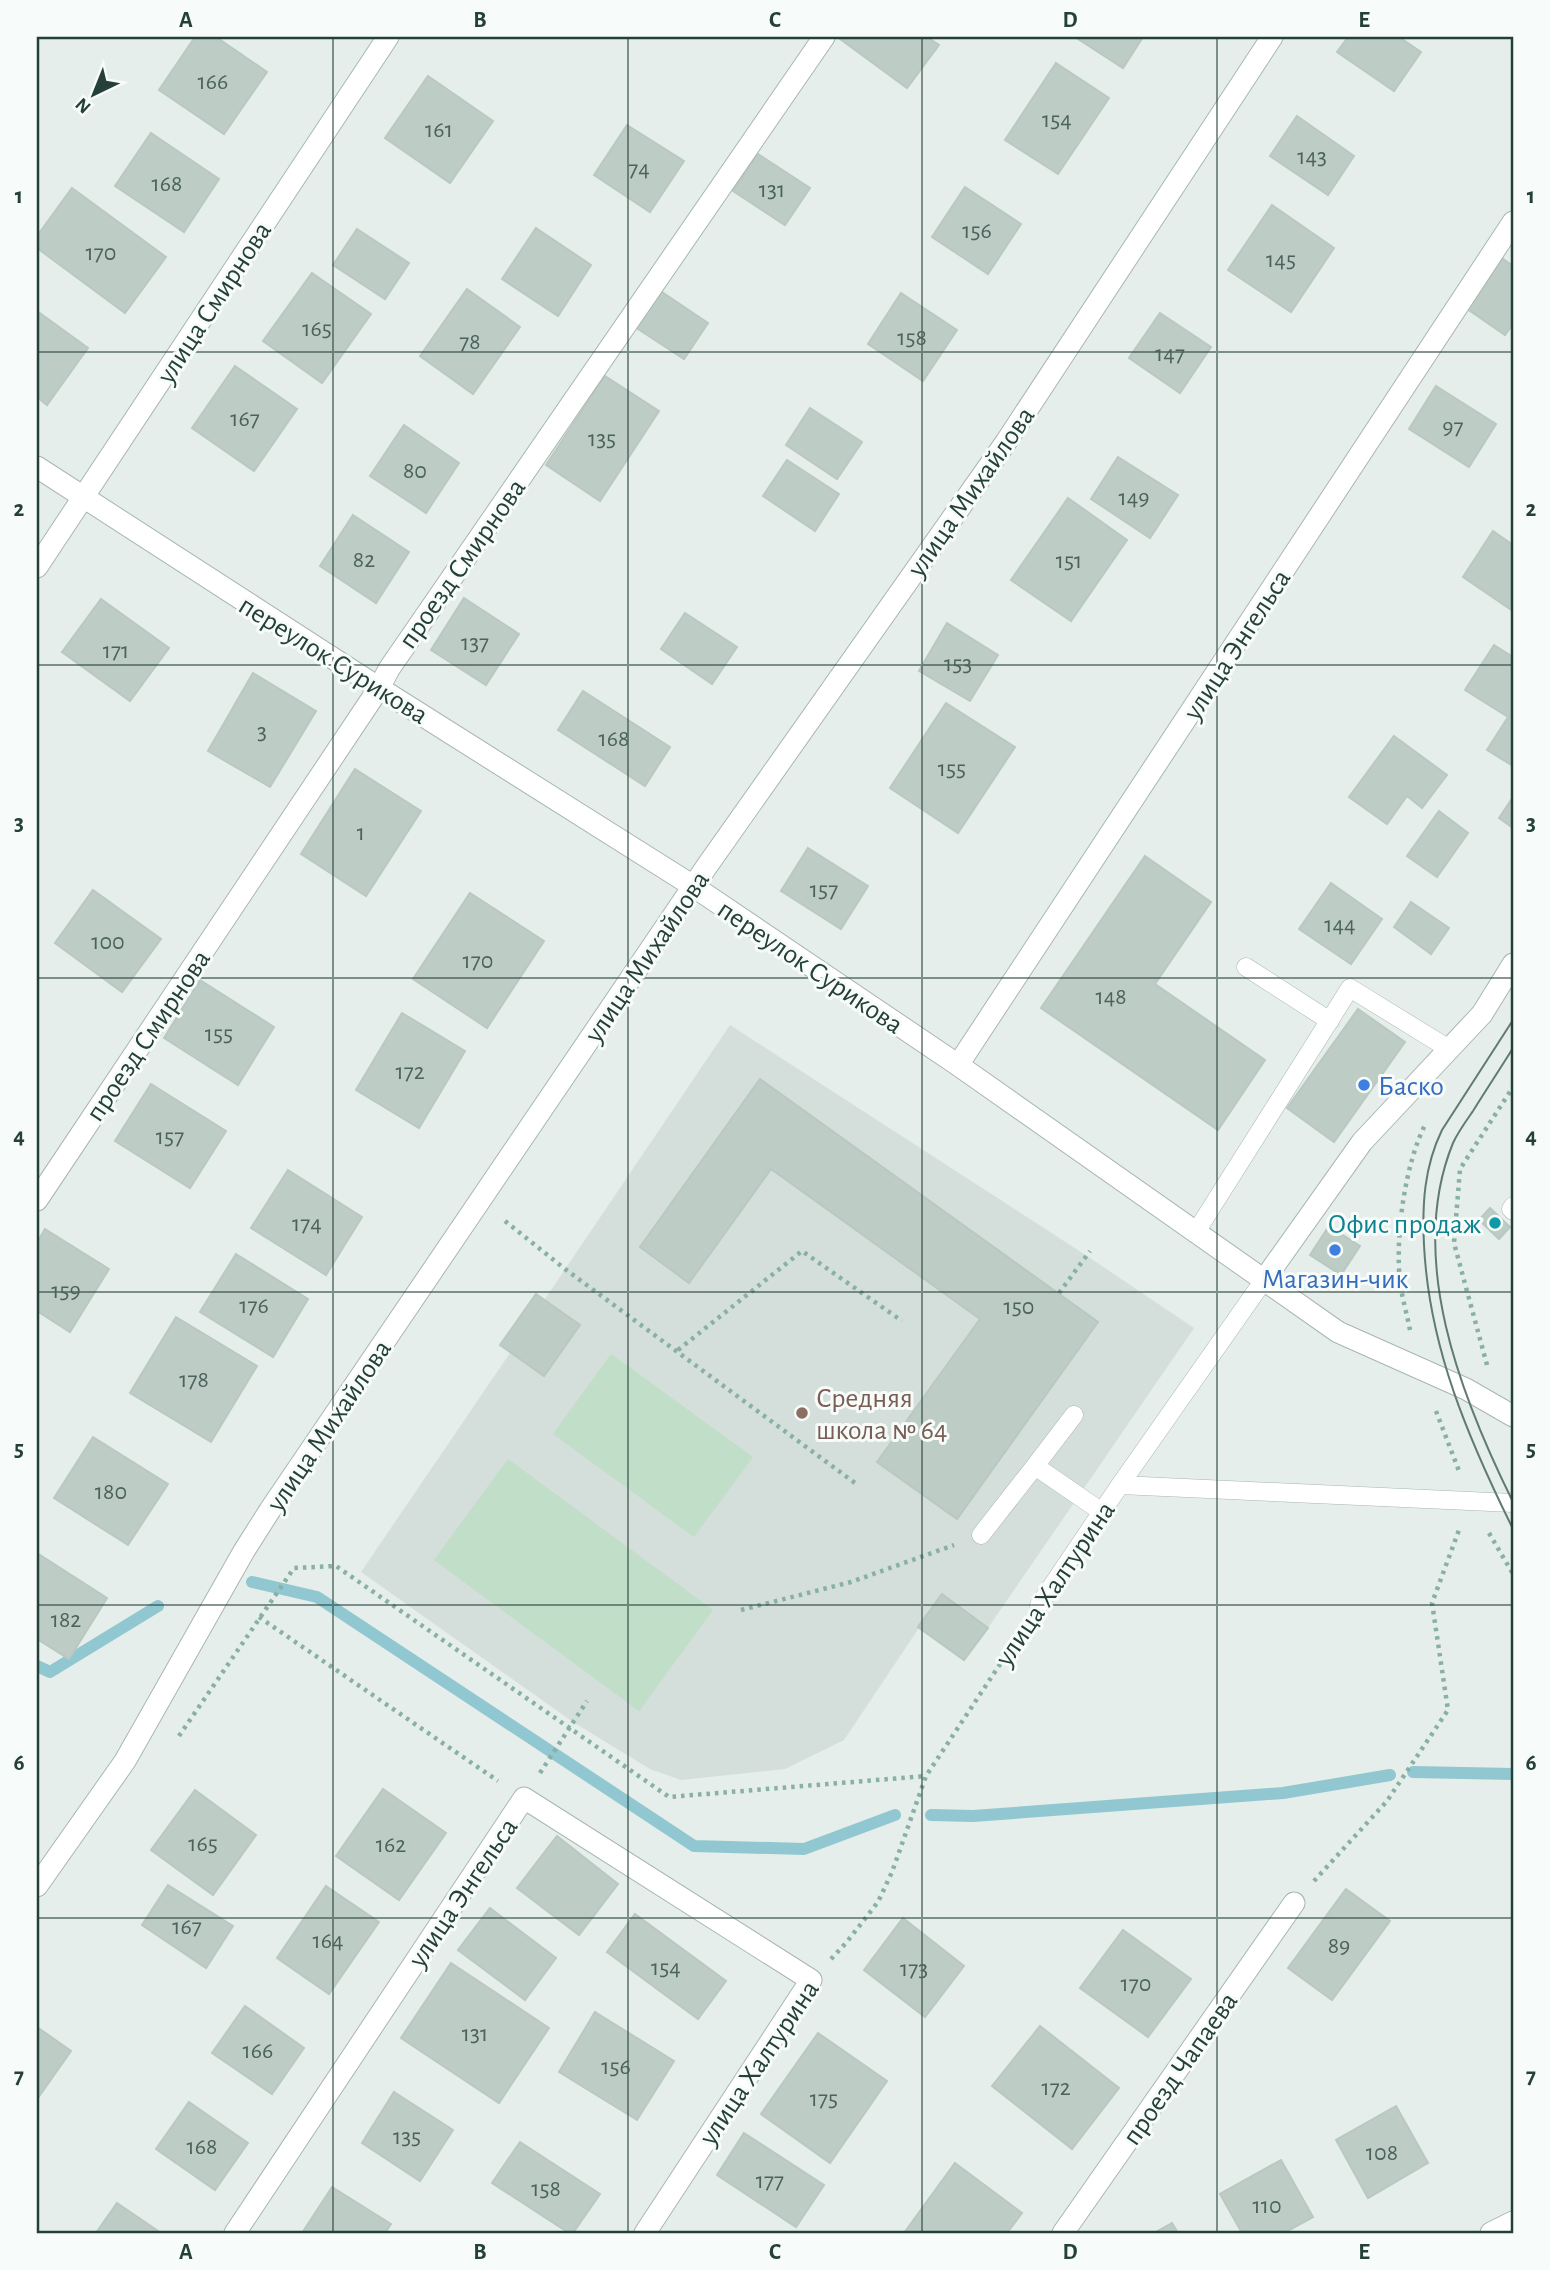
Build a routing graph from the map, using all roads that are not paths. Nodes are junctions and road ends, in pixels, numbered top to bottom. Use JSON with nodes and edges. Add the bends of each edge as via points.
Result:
{"nodes":[{"id":1,"x":388,"y":37,"type":"edge"},
{"id":2,"x":824,"y":37,"type":"edge"},
{"id":3,"x":1272,"y":37,"type":"edge"},
{"id":4,"x":1513,"y":222,"type":"edge"},
{"id":5,"x":37,"y":467,"type":"edge"},
{"id":6,"x":83,"y":498,"type":"junction"},
{"id":7,"x":37,"y":567,"type":"edge"},
{"id":8,"x":379,"y":688,"type":"junction"},
{"id":9,"x":693,"y":886,"type":"junction"},
{"id":10,"x":1513,"y":964,"type":"edge"},
{"id":11,"x":1246,"y":967,"type":"dead end"},
{"id":12,"x":1330,"y":1021,"type":"junction"},
{"id":13,"x":1449,"y":1049,"type":"junction"},
{"id":14,"x":958,"y":1065,"type":"junction"},
{"id":15,"x":37,"y":1200,"type":"edge"},
{"id":16,"x":1196,"y":1232,"type":"junction"},
{"id":17,"x":1264,"y":1280,"type":"junction"},
{"id":18,"x":1074,"y":1415,"type":"dead end"},
{"id":19,"x":1513,"y":1416,"type":"edge"},
{"id":20,"x":1035,"y":1466,"type":"junction"},
{"id":21,"x":1120,"y":1485,"type":"junction"},
{"id":22,"x":1513,"y":1503,"type":"edge"},
{"id":23,"x":1102,"y":1512,"type":"junction"},
{"id":24,"x":981,"y":1535,"type":"road end"},
{"id":25,"x":1039,"y":1605,"type":"road end"},
{"id":26,"x":37,"y":1886,"type":"edge"},
{"id":27,"x":1294,"y":1903,"type":"road end"},
{"id":28,"x":811,"y":1980,"type":"joint"},
{"id":29,"x":1513,"y":2222,"type":"edge"},
{"id":30,"x":235,"y":2233,"type":"edge"},
{"id":31,"x":645,"y":2233,"type":"edge"},
{"id":32,"x":1063,"y":2233,"type":"edge"},
{"id":33,"x":1491,"y":2233,"type":"edge"}],
"edges":[{"from":1,"to":6,"type":"street","name":"улица Смирнова"},
{"from":2,"to":8,"type":"street","name":"проезд Смирнова"},
{"from":3,"to":9,"type":"street","name":"улица Михайлова","via":[[1006,442]]},
{"from":4,"to":14,"type":"street","name":"улица Энгельса"},
{"from":5,"to":6,"type":"street","name":"переулок Сурикова"},
{"from":6,"to":7,"type":"street","name":"улица Смирнова"},
{"from":6,"to":8,"type":"street","name":"переулок Сурикова"},
{"from":8,"to":9,"type":"street","name":"переулок Сурикова"},
{"from":8,"to":15,"type":"street","name":"проезд Смирнова"},
{"from":9,"to":14,"type":"street","name":"переулок Сурикова"},
{"from":9,"to":26,"type":"street","name":"улица Михайлова","via":[[264,1520],[125,1761]]},
{"from":10,"to":13,"type":"street","name":"улица Халтурина","via":[[1482,1014]]},
{"from":11,"to":12,"type":"lane"},
{"from":12,"to":13,"type":"lane","via":[[1350,988]]},
{"from":12,"to":16,"type":"lane"},
{"from":13,"to":17,"type":"street","name":"улица Халтурина","via":[[1362,1142]]},
{"from":14,"to":16,"type":"street","name":"переулок Сурикова"},
{"from":16,"to":17,"type":"street","name":"переулок Сурикова"},
{"from":17,"to":19,"type":"street","name":"переулок Сурикова","via":[[1338,1332],[1466,1389]]},
{"from":17,"to":21,"type":"lane","name":"улица Халтурина"},
{"from":18,"to":20,"type":"lane"},
{"from":20,"to":23,"type":"lane"},
{"from":20,"to":24,"type":"lane"},
{"from":21,"to":22,"type":"lane"},
{"from":21,"to":23,"type":"lane","name":"улица Халтурина"},
{"from":23,"to":25,"type":"lane","name":"улица Халтурина"},
{"from":27,"to":32,"type":"street","name":"проезд Чапаева"},
{"from":28,"to":30,"type":"street","name":"улица Энгельса","via":[[524,1798]]},
{"from":28,"to":31,"type":"street","name":"улица Халтурина"},
{"from":29,"to":33,"type":"street"}]}
